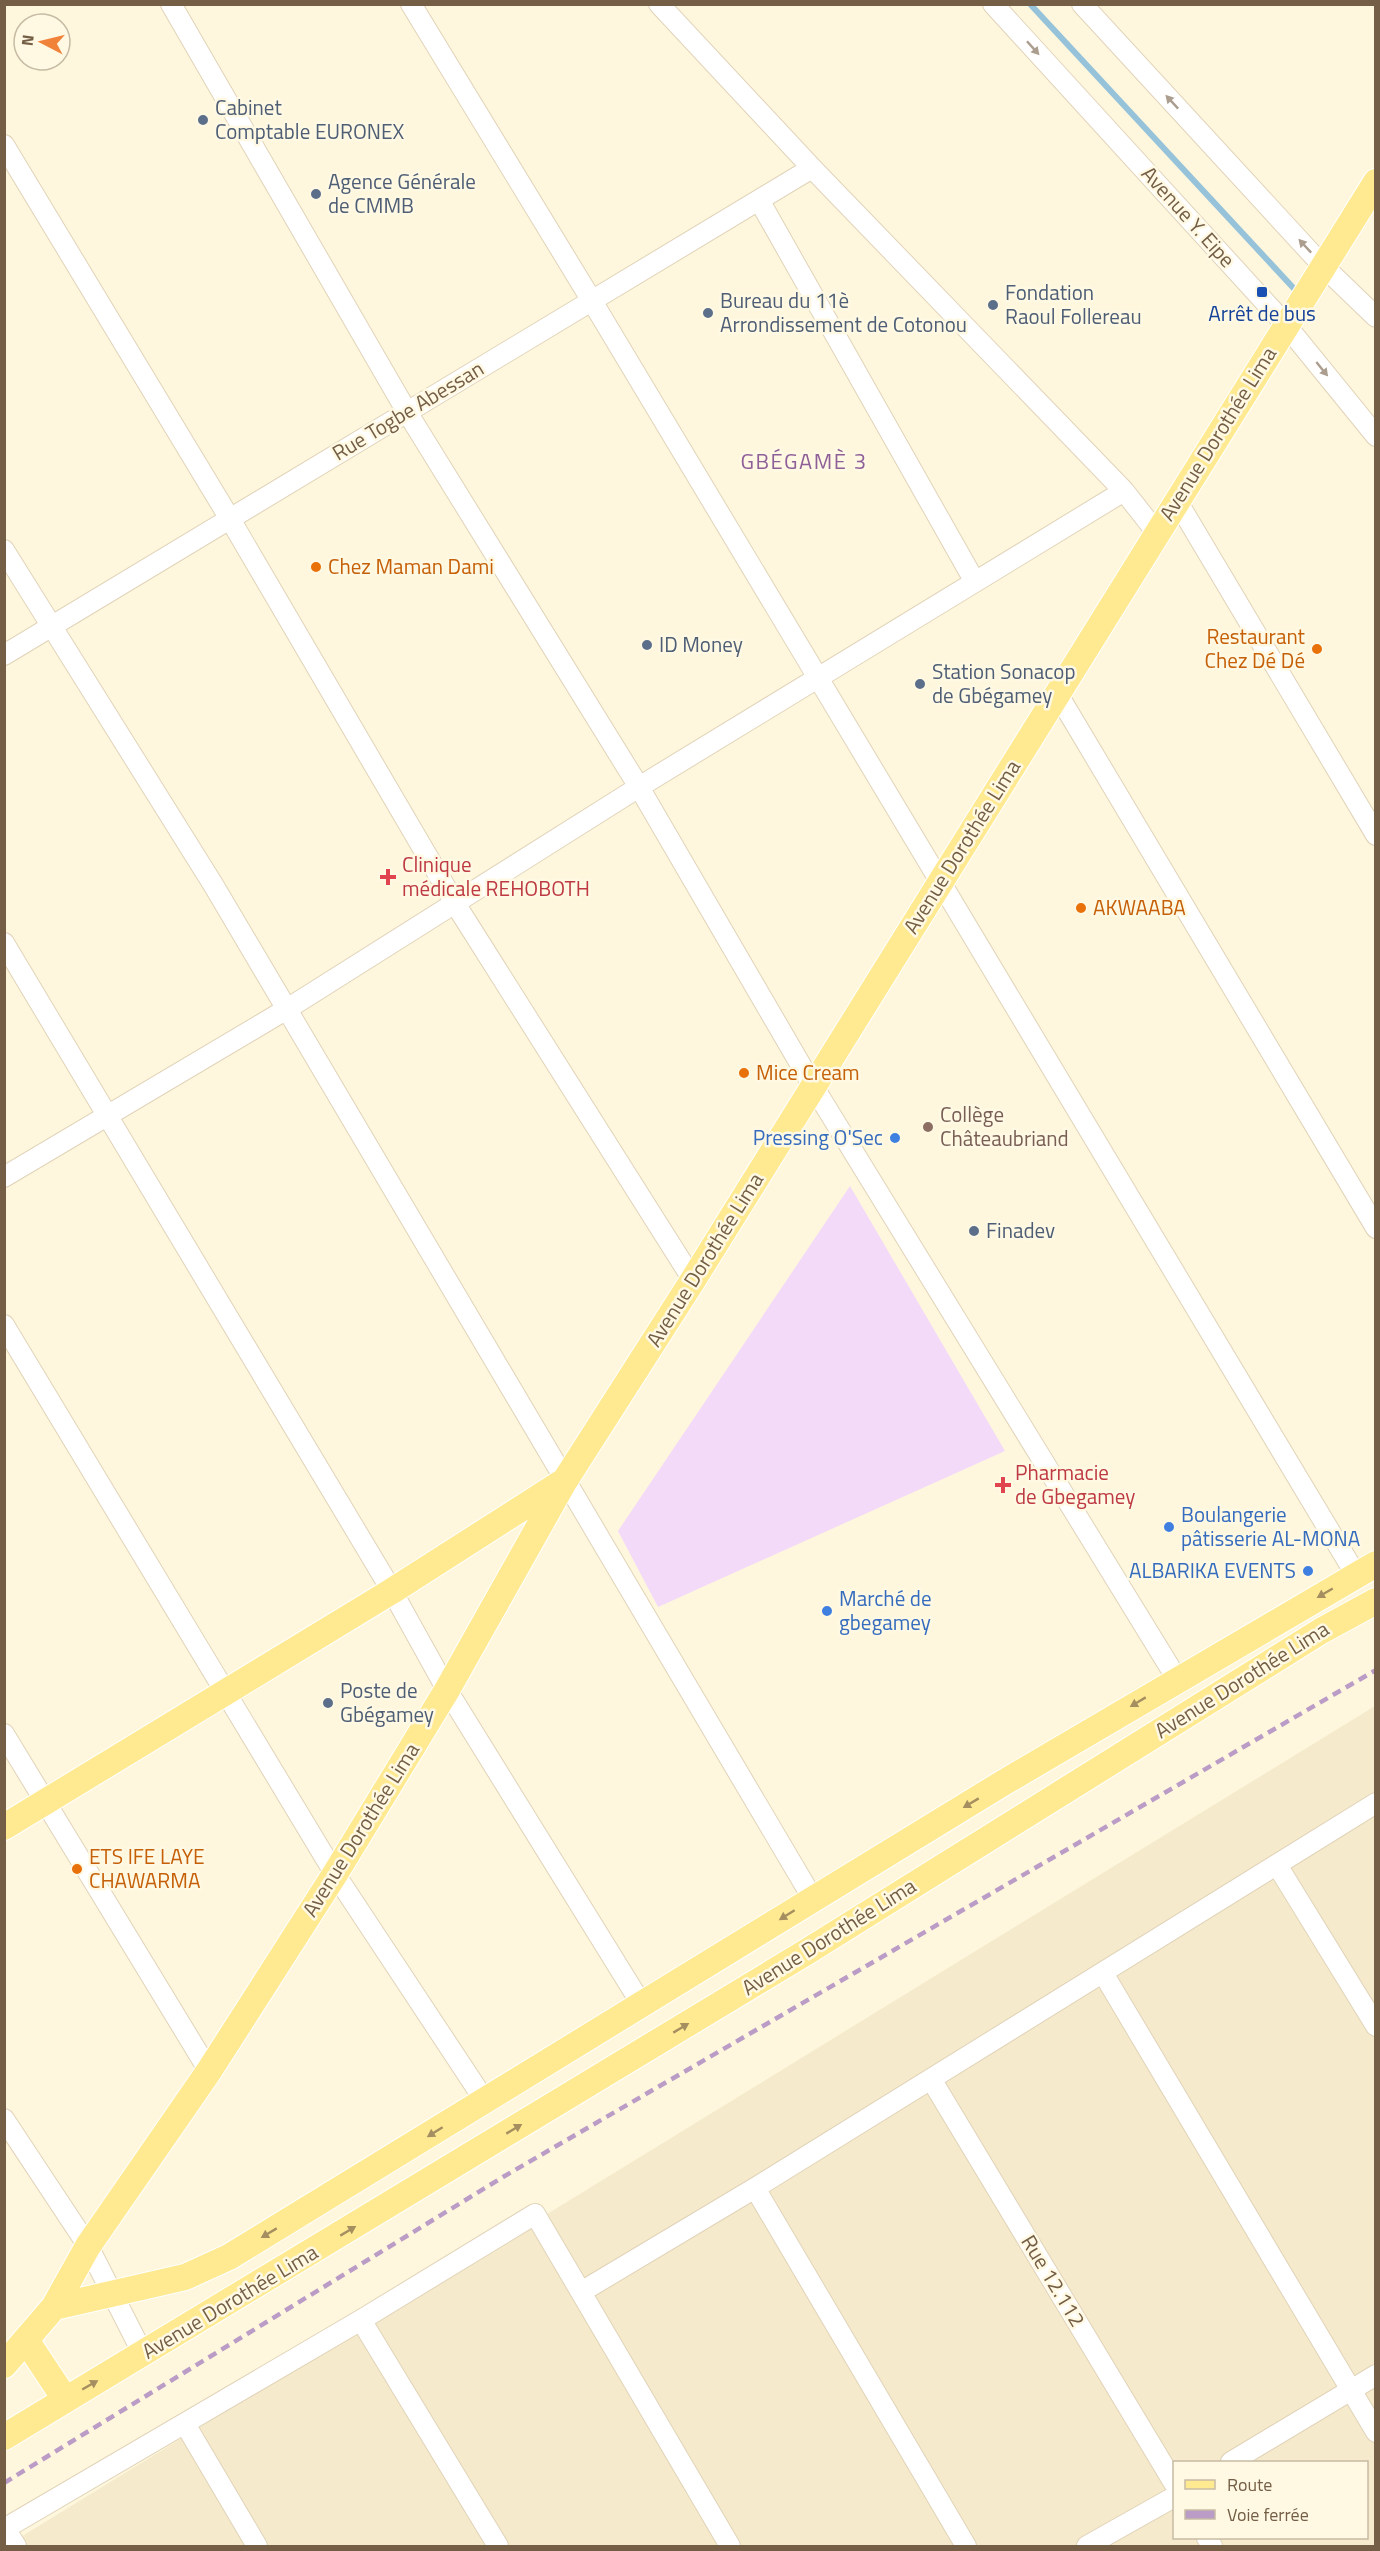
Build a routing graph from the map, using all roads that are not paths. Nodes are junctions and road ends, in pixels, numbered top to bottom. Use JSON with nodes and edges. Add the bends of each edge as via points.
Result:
{"nodes":[{"id":1,"x":171,"y":4,"type":"edge"},
{"id":2,"x":411,"y":4,"type":"edge"},
{"id":3,"x":659,"y":4,"type":"edge"},
{"id":4,"x":993,"y":4,"type":"edge"},
{"id":5,"x":1082,"y":4,"type":"edge"},
{"id":6,"x":4,"y":145,"type":"edge"},
{"id":7,"x":812,"y":168,"type":"junction"},
{"id":8,"x":1376,"y":182,"type":"edge"},
{"id":9,"x":759,"y":200,"type":"junction"},
{"id":10,"x":1323,"y":266,"type":"junction"},
{"id":11,"x":592,"y":301,"type":"junction"},
{"id":12,"x":1376,"y":317,"type":"edge"},
{"id":13,"x":1285,"y":324,"type":"junction"},
{"id":14,"x":407,"y":412,"type":"junction"},
{"id":15,"x":1376,"y":436,"type":"edge"},
{"id":16,"x":1124,"y":491,"type":"junction"},
{"id":17,"x":1177,"y":501,"type":"junction"},
{"id":18,"x":230,"y":519,"type":"junction"},
{"id":19,"x":1157,"y":533,"type":"junction"},
{"id":20,"x":4,"y":550,"type":"edge"},
{"id":21,"x":975,"y":582,"type":"junction"},
{"id":22,"x":51,"y":627,"type":"junction"},
{"id":23,"x":4,"y":655,"type":"edge"},
{"id":24,"x":818,"y":678,"type":"junction"},
{"id":25,"x":1057,"y":693,"type":"junction"},
{"id":26,"x":639,"y":787,"type":"junction"},
{"id":27,"x":1376,"y":835,"type":"edge"},
{"id":28,"x":940,"y":882,"type":"junction"},
{"id":29,"x":456,"y":905,"type":"junction"},
{"id":30,"x":4,"y":943,"type":"edge"},
{"id":31,"x":287,"y":1009,"type":"junction"},
{"id":32,"x":813,"y":1086,"type":"junction"},
{"id":33,"x":109,"y":1117,"type":"junction"},
{"id":34,"x":4,"y":1177,"type":"edge"},
{"id":35,"x":1376,"y":1228,"type":"edge"},
{"id":36,"x":693,"y":1280,"type":"junction"},
{"id":37,"x":4,"y":1325,"type":"edge"},
{"id":38,"x":564,"y":1482,"type":"junction"},
{"id":39,"x":1366,"y":1570,"type":"edge"},
{"id":40,"x":392,"y":1591,"type":"junction"},
{"id":41,"x":1376,"y":1601,"type":"edge"},
{"id":42,"x":1177,"y":1679,"type":"junction"},
{"id":43,"x":447,"y":1690,"type":"junction"},
{"id":44,"x":225,"y":1691,"type":"junction"},
{"id":45,"x":4,"y":1734,"type":"edge"},
{"id":46,"x":45,"y":1801,"type":"junction"},
{"id":47,"x":1376,"y":1803,"type":"edge"},
{"id":48,"x":4,"y":1827,"type":"edge"},
{"id":49,"x":1277,"y":1865,"type":"junction"},
{"id":50,"x":335,"y":1874,"type":"junction"},
{"id":51,"x":813,"y":1899,"type":"junction"},
{"id":52,"x":1103,"y":1973,"type":"junction"},
{"id":53,"x":642,"y":2005,"type":"junction"},
{"id":54,"x":1376,"y":2026,"type":"edge"},
{"id":55,"x":208,"y":2071,"type":"junction"},
{"id":56,"x":931,"y":2079,"type":"junction"},
{"id":57,"x":485,"y":2101,"type":"junction"},
{"id":58,"x":4,"y":2119,"type":"edge"},
{"id":59,"x":755,"y":2188,"type":"junction"},
{"id":60,"x":88,"y":2246,"type":"junction"},
{"id":61,"x":205,"y":2270,"type":"junction"},
{"id":62,"x":581,"y":2292,"type":"junction"},
{"id":63,"x":114,"y":2294,"type":"junction"},
{"id":64,"x":225,"y":2304,"type":"junction"},
{"id":65,"x":54,"y":2307,"type":"junction"},
{"id":66,"x":361,"y":2320,"type":"junction"},
{"id":67,"x":26,"y":2340,"type":"junction"},
{"id":68,"x":143,"y":2354,"type":"junction"},
{"id":69,"x":4,"y":2365,"type":"edge"},
{"id":70,"x":1376,"y":2375,"type":"edge"},
{"id":71,"x":1350,"y":2390,"type":"junction"},
{"id":72,"x":65,"y":2399,"type":"junction"},
{"id":73,"x":185,"y":2424,"type":"junction"},
{"id":74,"x":1376,"y":2432,"type":"edge"},
{"id":75,"x":4,"y":2437,"type":"edge"},
{"id":76,"x":1234,"y":2461,"type":"edge"},
{"id":77,"x":1173,"y":2481,"type":"edge"},
{"id":78,"x":1173,"y":2498,"type":"edge"},
{"id":79,"x":5,"y":2529,"type":"edge"},
{"id":80,"x":16,"y":2547,"type":"edge"},
{"id":81,"x":257,"y":2547,"type":"edge"},
{"id":82,"x":498,"y":2547,"type":"edge"},
{"id":83,"x":730,"y":2547,"type":"edge"},
{"id":84,"x":966,"y":2547,"type":"edge"},
{"id":85,"x":1087,"y":2547,"type":"edge"}],
"edges":[{"from":1,"to":14,"type":"street"},
{"from":2,"to":11,"type":"street"},
{"from":3,"to":7,"type":"street"},
{"from":4,"to":13,"type":"street","name":"Avenue Y. Eipe","one_way":true},
{"from":10,"to":5,"type":"street","one_way":true},
{"from":6,"to":18,"type":"street"},
{"from":7,"to":9,"type":"street","name":"Rue Togbe Abessan"},
{"from":7,"to":16,"type":"street"},
{"from":8,"to":10,"type":"main road","name":"Avenue Dorothée Lima"},
{"from":9,"to":11,"type":"street","name":"Rue Togbe Abessan"},
{"from":9,"to":21,"type":"street"},
{"from":10,"to":12,"type":"street"},
{"from":10,"to":13,"type":"main road","name":"Avenue Dorothée Lima"},
{"from":11,"to":14,"type":"street","name":"Rue Togbe Abessan"},
{"from":11,"to":24,"type":"street"},
{"from":13,"to":15,"type":"street","name":"Avenue Y. Eipe","one_way":true},
{"from":13,"to":17,"type":"main road","name":"Avenue Dorothée Lima"},
{"from":14,"to":18,"type":"street","name":"Rue Togbe Abessan"},
{"from":14,"to":26,"type":"street"},
{"from":16,"to":19,"type":"street"},
{"from":16,"to":21,"type":"street"},
{"from":17,"to":19,"type":"main road","name":"Avenue Dorothée Lima"},
{"from":17,"to":27,"type":"street"},
{"from":18,"to":22,"type":"street","name":"Rue Togbe Abessan"},
{"from":18,"to":29,"type":"street"},
{"from":19,"to":25,"type":"main road","name":"Avenue Dorothée Lima"},
{"from":20,"to":22,"type":"street"},
{"from":21,"to":24,"type":"street"},
{"from":22,"to":23,"type":"street","name":"Rue Togbe Abessan"},
{"from":22,"to":31,"type":"street"},
{"from":24,"to":26,"type":"street"},
{"from":24,"to":28,"type":"street"},
{"from":25,"to":28,"type":"main road","name":"Avenue Dorothée Lima"},
{"from":25,"to":35,"type":"street"},
{"from":26,"to":29,"type":"street"},
{"from":26,"to":32,"type":"street"},
{"from":28,"to":32,"type":"main road","name":"Avenue Dorothée Lima"},
{"from":28,"to":39,"type":"street"},
{"from":29,"to":31,"type":"street"},
{"from":29,"to":36,"type":"street"},
{"from":30,"to":33,"type":"street"},
{"from":31,"to":33,"type":"street"},
{"from":31,"to":38,"type":"street"},
{"from":32,"to":36,"type":"main road","name":"Avenue Dorothée Lima"},
{"from":32,"to":42,"type":"street"},
{"from":33,"to":34,"type":"street"},
{"from":33,"to":40,"type":"street"},
{"from":36,"to":38,"type":"main road","name":"Avenue Dorothée Lima"},
{"from":37,"to":44,"type":"street"},
{"from":38,"to":40,"type":"main road"},
{"from":38,"to":43,"type":"main road","name":"Avenue Dorothée Lima"},
{"from":38,"to":51,"type":"street"},
{"from":39,"to":42,"type":"main road","name":"Avenue Dorothée Lima","one_way":true},
{"from":40,"to":43,"type":"street"},
{"from":40,"to":44,"type":"main road"},
{"from":64,"to":41,"type":"main road","name":"Avenue Dorothée Lima","one_way":true,"via":[[818,1944],[1321,1631]]},
{"from":42,"to":51,"type":"main road","name":"Avenue Dorothée Lima","one_way":true},
{"from":43,"to":50,"type":"main road","name":"Avenue Dorothée Lima"},
{"from":43,"to":53,"type":"street"},
{"from":44,"to":46,"type":"main road"},
{"from":44,"to":50,"type":"street"},
{"from":45,"to":46,"type":"street"},
{"from":46,"to":48,"type":"main road"},
{"from":46,"to":55,"type":"street"},
{"from":47,"to":49,"type":"street"},
{"from":49,"to":52,"type":"street"},
{"from":49,"to":54,"type":"street"},
{"from":50,"to":55,"type":"main road","name":"Avenue Dorothée Lima"},
{"from":50,"to":57,"type":"street"},
{"from":51,"to":53,"type":"main road","name":"Avenue Dorothée Lima","one_way":true},
{"from":52,"to":56,"type":"street"},
{"from":52,"to":71,"type":"street"},
{"from":53,"to":57,"type":"main road","name":"Avenue Dorothée Lima"},
{"from":55,"to":60,"type":"main road","name":"Avenue Dorothée Lima"},
{"from":56,"to":59,"type":"street"},
{"from":56,"to":77,"type":"street","name":"Rue 12.112"},
{"from":57,"to":61,"type":"main road","name":"Avenue Dorothée Lima","one_way":true},
{"from":58,"to":60,"type":"street"},
{"from":59,"to":62,"type":"street"},
{"from":59,"to":84,"type":"street"},
{"from":60,"to":63,"type":"street"},
{"from":60,"to":65,"type":"main road","name":"Avenue Dorothée Lima"},
{"from":61,"to":63,"type":"main road","name":"Avenue Dorothée Lima"},
{"from":61,"to":64,"type":"main road"},
{"from":62,"to":66,"type":"street","via":[[535,2214]]},
{"from":62,"to":83,"type":"street"},
{"from":63,"to":65,"type":"main road","name":"Avenue Dorothée Lima"},
{"from":63,"to":68,"type":"street"},
{"from":64,"to":68,"type":"main road","name":"Avenue Dorothée Lima"},
{"from":65,"to":67,"type":"main road","name":"Avenue Dorothée Lima"},
{"from":66,"to":73,"type":"street"},
{"from":66,"to":82,"type":"street"},
{"from":67,"to":69,"type":"main road","name":"Avenue Dorothée Lima"},
{"from":67,"to":72,"type":"main road"},
{"from":72,"to":68,"type":"main road","name":"Avenue Dorothée Lima","one_way":true},
{"from":70,"to":71,"type":"street"},
{"from":71,"to":74,"type":"street"},
{"from":71,"to":76,"type":"street"},
{"from":72,"to":75,"type":"main road","name":"Avenue Dorothée Lima"},
{"from":73,"to":79,"type":"street"},
{"from":73,"to":81,"type":"street"},
{"from":78,"to":85,"type":"street"},
{"from":79,"to":80,"type":"street"}]}
